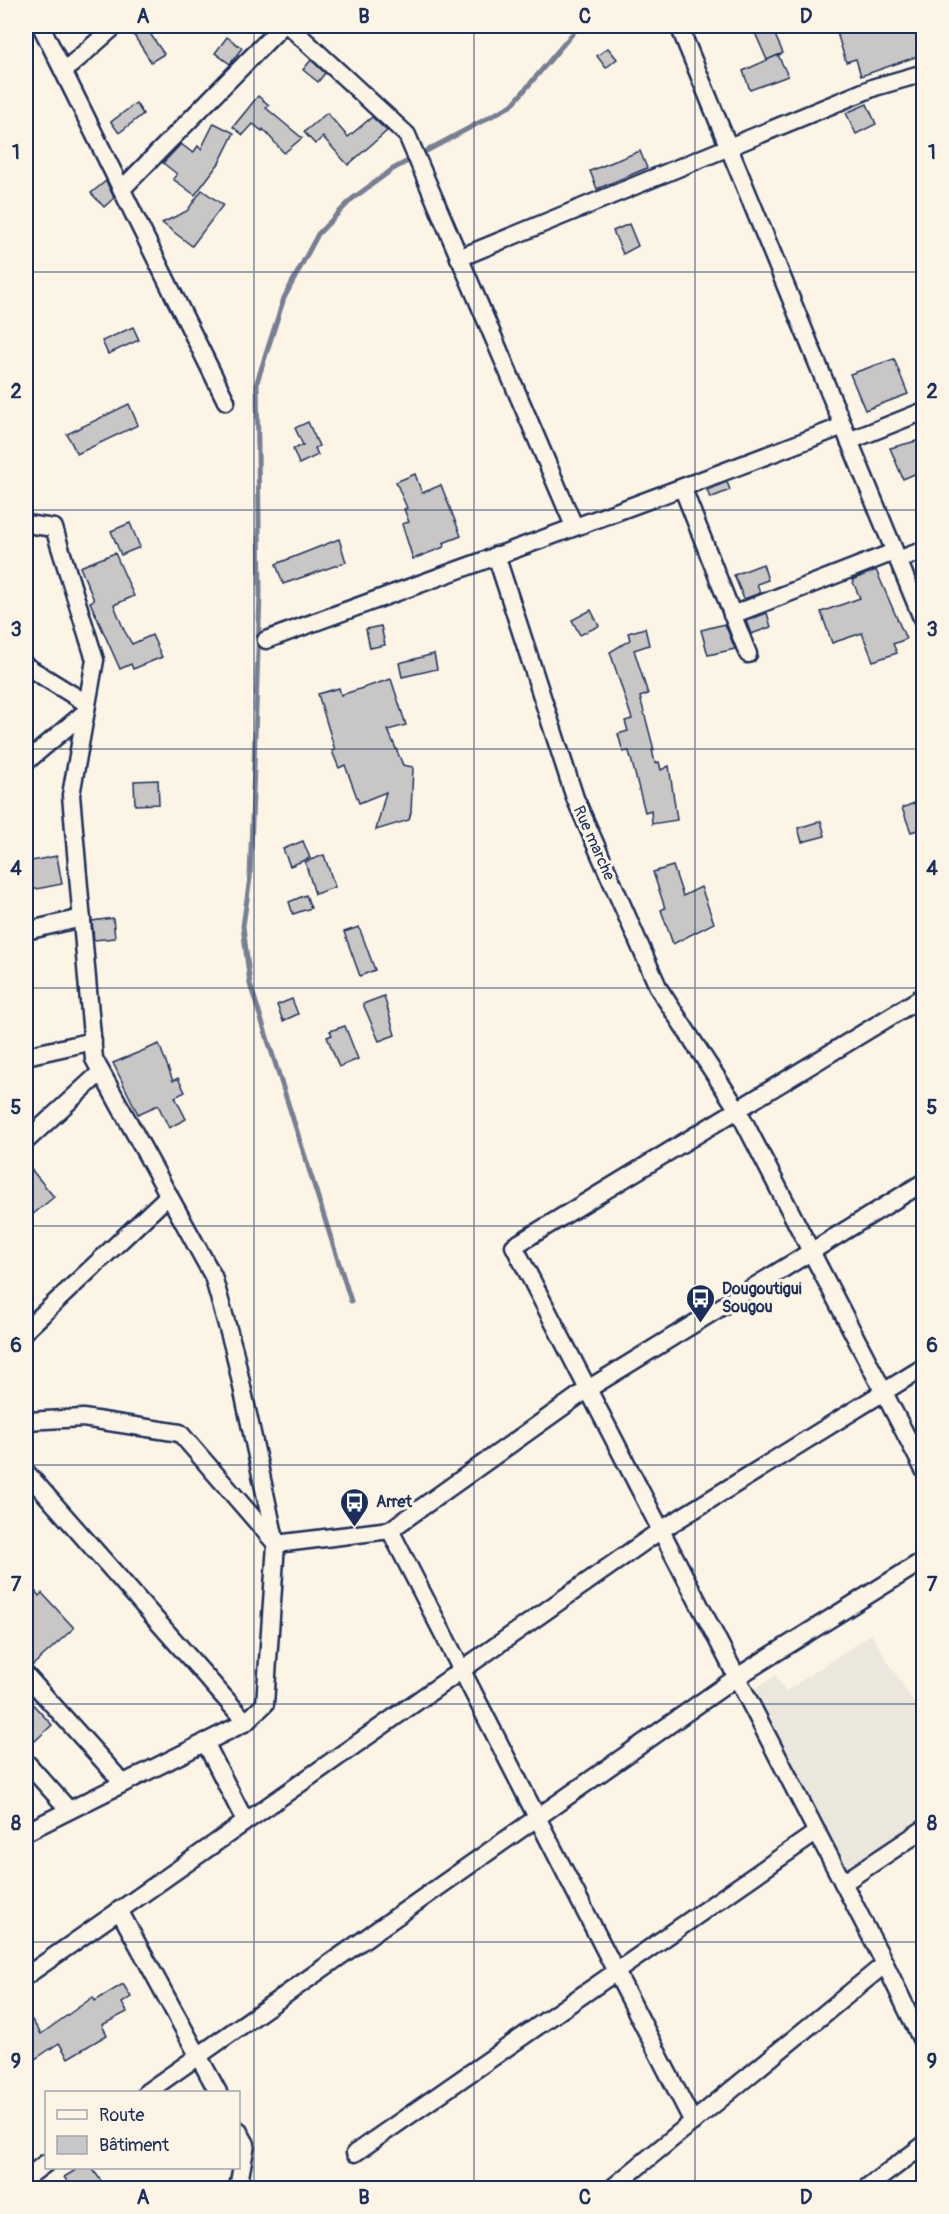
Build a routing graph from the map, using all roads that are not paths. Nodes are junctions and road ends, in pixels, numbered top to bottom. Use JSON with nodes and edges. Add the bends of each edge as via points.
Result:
{"nodes":[{"id":1,"x":41,"y":26,"type":"edge"},
{"id":2,"x":115,"y":26,"type":"edge"},
{"id":3,"x":282,"y":26,"type":"edge"},
{"id":4,"x":289,"y":26,"type":"edge"},
{"id":5,"x":679,"y":26,"type":"edge"},
{"id":6,"x":64,"y":71,"type":"junction"},
{"id":7,"x":924,"y":73,"type":"edge"},
{"id":8,"x":729,"y":147,"type":"junction"},
{"id":9,"x":122,"y":189,"type":"junction"},
{"id":10,"x":459,"y":258,"type":"junction"},
{"id":11,"x":226,"y":400,"type":"dead end"},
{"id":12,"x":924,"y":411,"type":"edge"},
{"id":13,"x":846,"y":433,"type":"junction"},
{"id":14,"x":683,"y":489,"type":"junction"},
{"id":15,"x":26,"y":524,"type":"edge"},
{"id":16,"x":573,"y":526,"type":"junction"},
{"id":17,"x":924,"y":549,"type":"edge"},
{"id":18,"x":496,"y":555,"type":"junction"},
{"id":19,"x":896,"y":556,"type":"junction"},
{"id":20,"x":732,"y":615,"type":"junction"},
{"id":21,"x":924,"y":623,"type":"edge"},
{"id":22,"x":266,"y":640,"type":"dead end"},
{"id":23,"x":748,"y":654,"type":"dead end"},
{"id":24,"x":26,"y":666,"type":"edge"},
{"id":25,"x":85,"y":708,"type":"junction"},
{"id":26,"x":26,"y":762,"type":"edge"},
{"id":27,"x":82,"y":918,"type":"junction"},
{"id":28,"x":26,"y":930,"type":"edge"},
{"id":29,"x":924,"y":996,"type":"edge"},
{"id":30,"x":93,"y":1041,"type":"junction"},
{"id":31,"x":26,"y":1056,"type":"edge"},
{"id":32,"x":101,"y":1072,"type":"junction"},
{"id":33,"x":738,"y":1110,"type":"junction"},
{"id":34,"x":26,"y":1141,"type":"edge"},
{"id":35,"x":924,"y":1182,"type":"edge"},
{"id":36,"x":169,"y":1195,"type":"junction"},
{"id":37,"x":811,"y":1251,"type":"junction"},
{"id":38,"x":26,"y":1330,"type":"edge"},
{"id":39,"x":924,"y":1367,"type":"edge"},
{"id":40,"x":588,"y":1389,"type":"junction"},
{"id":41,"x":883,"y":1392,"type":"junction"},
{"id":42,"x":26,"y":1421,"type":"edge"},
{"id":43,"x":924,"y":1470,"type":"edge"},
{"id":44,"x":26,"y":1472,"type":"edge"},
{"id":45,"x":390,"y":1530,"type":"junction"},
{"id":46,"x":661,"y":1530,"type":"junction"},
{"id":47,"x":276,"y":1544,"type":"junction"},
{"id":48,"x":924,"y":1560,"type":"edge"},
{"id":49,"x":461,"y":1670,"type":"junction"},
{"id":50,"x":26,"y":1675,"type":"edge"},
{"id":51,"x":737,"y":1677,"type":"junction"},
{"id":52,"x":246,"y":1722,"type":"junction"},
{"id":53,"x":205,"y":1742,"type":"junction"},
{"id":54,"x":26,"y":1762,"type":"edge"},
{"id":55,"x":123,"y":1783,"type":"junction"},
{"id":56,"x":69,"y":1810,"type":"junction"},
{"id":57,"x":537,"y":1818,"type":"junction"},
{"id":58,"x":245,"y":1821,"type":"junction"},
{"id":59,"x":924,"y":1829,"type":"edge"},
{"id":60,"x":26,"y":1832,"type":"edge"},
{"id":61,"x":817,"y":1832,"type":"junction"},
{"id":62,"x":843,"y":1883,"type":"junction"},
{"id":63,"x":119,"y":1910,"type":"junction"},
{"id":64,"x":885,"y":1964,"type":"junction"},
{"id":65,"x":616,"y":1972,"type":"junction"},
{"id":66,"x":26,"y":1976,"type":"edge"},
{"id":67,"x":917,"y":2011,"type":"edge"},
{"id":68,"x":924,"y":2045,"type":"edge"},
{"id":69,"x":198,"y":2056,"type":"junction"},
{"id":70,"x":148,"y":2091,"type":"edge"},
{"id":71,"x":217,"y":2091,"type":"edge"},
{"id":72,"x":693,"y":2122,"type":"junction"},
{"id":73,"x":240,"y":2134,"type":"edge"},
{"id":74,"x":924,"y":2145,"type":"edge"},
{"id":75,"x":355,"y":2153,"type":"dead end"},
{"id":76,"x":45,"y":2164,"type":"edge"},
{"id":77,"x":26,"y":2178,"type":"edge"},
{"id":78,"x":238,"y":2188,"type":"edge"},
{"id":79,"x":612,"y":2188,"type":"edge"},
{"id":80,"x":866,"y":2188,"type":"edge"}],
"edges":[{"from":1,"to":6,"type":"street"},
{"from":2,"to":6,"type":"street"},
{"from":3,"to":9,"type":"street"},
{"from":4,"to":10,"type":"street","via":[[407,135]]},
{"from":5,"to":8,"type":"street"},
{"from":6,"to":9,"type":"street"},
{"from":7,"to":8,"type":"street","via":[[875,87]]},
{"from":8,"to":10,"type":"street"},
{"from":8,"to":13,"type":"street"},
{"from":9,"to":11,"type":"street"},
{"from":10,"to":16,"type":"street"},
{"from":12,"to":13,"type":"street"},
{"from":13,"to":14,"type":"street"},
{"from":13,"to":19,"type":"street"},
{"from":14,"to":16,"type":"street"},
{"from":14,"to":20,"type":"street"},
{"from":15,"to":25,"type":"street","via":[[54,528],[95,660]]},
{"from":16,"to":18,"type":"street"},
{"from":17,"to":19,"type":"street"},
{"from":18,"to":22,"type":"street"},
{"from":18,"to":33,"type":"street","name":"Rue marche","via":[[574,798],[659,989]]},
{"from":19,"to":20,"type":"street"},
{"from":19,"to":21,"type":"street"},
{"from":20,"to":23,"type":"street"},
{"from":24,"to":25,"type":"street"},
{"from":25,"to":26,"type":"street"},
{"from":25,"to":27,"type":"street","via":[[71,795]]},
{"from":27,"to":28,"type":"street"},
{"from":27,"to":30,"type":"street"},
{"from":29,"to":33,"type":"street"},
{"from":30,"to":31,"type":"street"},
{"from":30,"to":32,"type":"street","via":[[94,1059]]},
{"from":32,"to":34,"type":"street"},
{"from":32,"to":36,"type":"street"},
{"from":33,"to":37,"type":"street","name":"Rue marche"},
{"from":33,"to":40,"type":"street","via":[[514,1246]]},
{"from":35,"to":37,"type":"street"},
{"from":36,"to":38,"type":"street"},
{"from":36,"to":47,"type":"street","via":[[213,1276],[234,1350]]},
{"from":37,"to":40,"type":"street"},
{"from":37,"to":41,"type":"street","name":"Rue marche"},
{"from":39,"to":41,"type":"street"},
{"from":40,"to":45,"type":"street"},
{"from":40,"to":46,"type":"street"},
{"from":41,"to":43,"type":"street","name":"Rue marche"},
{"from":41,"to":46,"type":"street"},
{"from":42,"to":47,"type":"street","via":[[83,1418],[180,1432]]},
{"from":44,"to":52,"type":"street"},
{"from":45,"to":47,"type":"street"},
{"from":45,"to":49,"type":"street"},
{"from":46,"to":49,"type":"street"},
{"from":46,"to":51,"type":"street"},
{"from":47,"to":52,"type":"street","via":[[265,1704]]},
{"from":48,"to":51,"type":"street"},
{"from":49,"to":57,"type":"street"},
{"from":49,"to":58,"type":"street"},
{"from":50,"to":55,"type":"street"},
{"from":51,"to":57,"type":"street"},
{"from":51,"to":61,"type":"street"},
{"from":52,"to":53,"type":"street"},
{"from":53,"to":55,"type":"street"},
{"from":53,"to":58,"type":"street"},
{"from":54,"to":56,"type":"street"},
{"from":55,"to":56,"type":"street"},
{"from":56,"to":60,"type":"street"},
{"from":57,"to":65,"type":"street"},
{"from":57,"to":69,"type":"street"},
{"from":58,"to":63,"type":"street"},
{"from":59,"to":62,"type":"street"},
{"from":61,"to":62,"type":"street"},
{"from":61,"to":65,"type":"street"},
{"from":62,"to":64,"type":"street"},
{"from":63,"to":66,"type":"street"},
{"from":63,"to":69,"type":"street"},
{"from":64,"to":67,"type":"street"},
{"from":64,"to":72,"type":"street"},
{"from":65,"to":72,"type":"street"},
{"from":65,"to":75,"type":"street"},
{"from":67,"to":68,"type":"street"},
{"from":69,"to":70,"type":"street"},
{"from":69,"to":71,"type":"street"},
{"from":72,"to":79,"type":"street"},
{"from":73,"to":78,"type":"street","via":[[246,2144]]},
{"from":74,"to":80,"type":"street"},
{"from":76,"to":77,"type":"street"}]}
